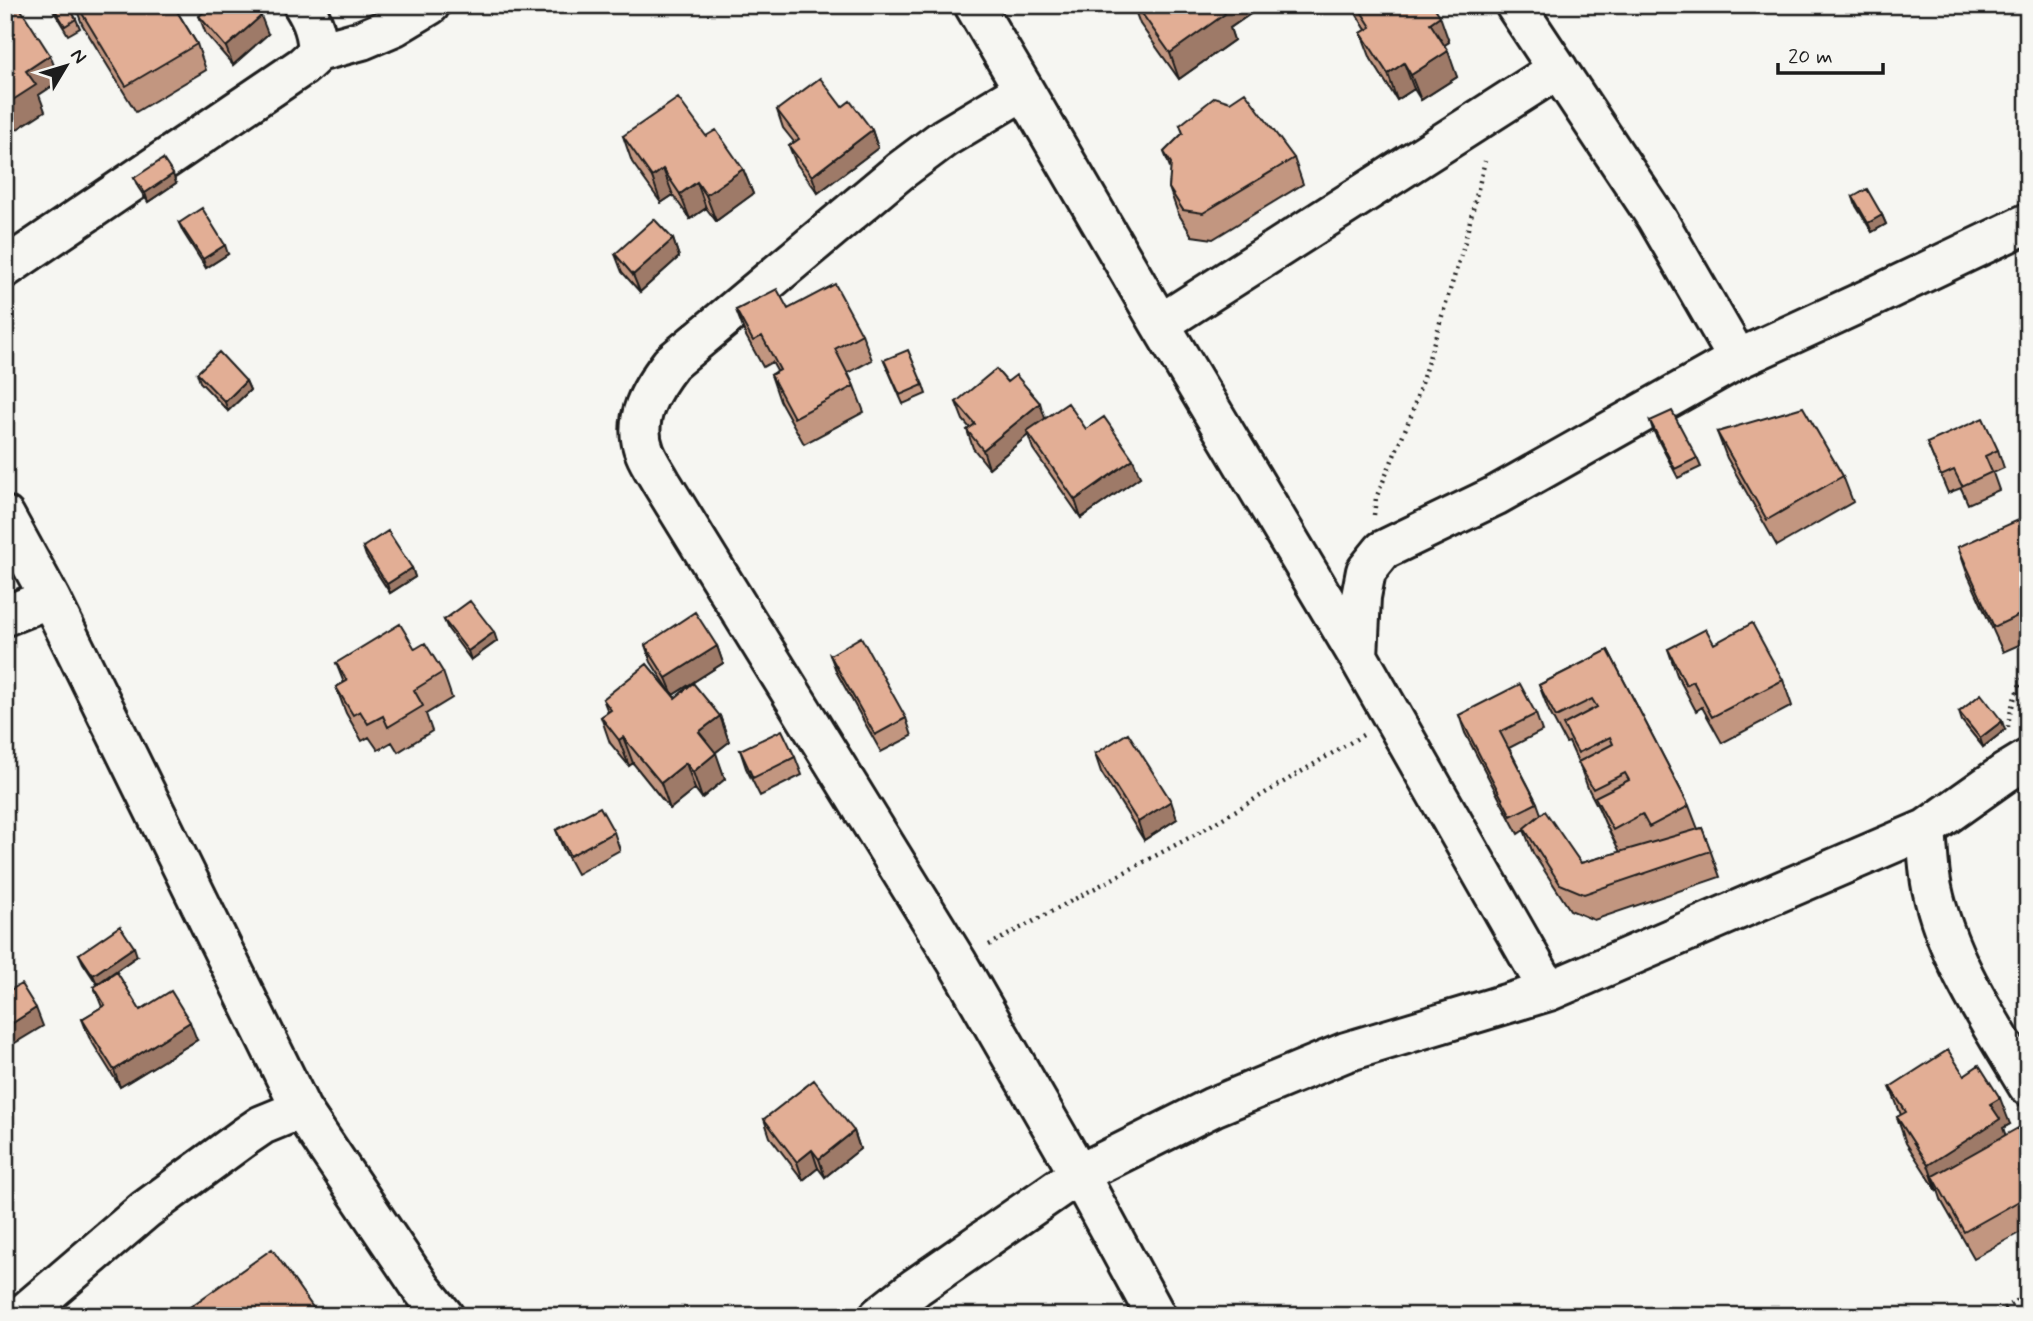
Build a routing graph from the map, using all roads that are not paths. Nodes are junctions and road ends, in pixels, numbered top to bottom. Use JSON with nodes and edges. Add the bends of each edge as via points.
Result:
{"nodes":[{"id":1,"x":303,"y":5,"type":"edge"},
{"id":2,"x":430,"y":5,"type":"edge"},
{"id":3,"x":974,"y":5,"type":"edge"},
{"id":4,"x":1515,"y":5,"type":"edge"},
{"id":5,"x":318,"y":52,"type":"junction"},
{"id":6,"x":1558,"y":69,"type":"junction"},
{"id":7,"x":1024,"y":89,"type":"junction"},
{"id":8,"x":2028,"y":223,"type":"edge"},
{"id":9,"x":5,"y":268,"type":"edge"},
{"id":10,"x":1160,"y":324,"type":"junction"},
{"id":11,"x":1738,"y":359,"type":"junction"},
{"id":12,"x":5,"y":516,"type":"edge"},
{"id":13,"x":50,"y":598,"type":"junction"},
{"id":14,"x":5,"y":616,"type":"edge"},
{"id":15,"x":1358,"y":656,"type":"junction"},
{"id":16,"x":2016,"y":766,"type":"edge"},
{"id":17,"x":1926,"y":830,"type":"junction"},
{"id":18,"x":1549,"y":990,"type":"junction"},
{"id":19,"x":2028,"y":1086,"type":"edge"},
{"id":20,"x":301,"y":1109,"type":"junction"},
{"id":21,"x":1079,"y":1174,"type":"junction"},
{"id":22,"x":21,"y":1316,"type":"edge"},
{"id":23,"x":444,"y":1316,"type":"edge"},
{"id":24,"x":879,"y":1316,"type":"edge"},
{"id":25,"x":1156,"y":1316,"type":"edge"}],
"edges":[{"from":1,"to":5,"type":"street","via":[[313,21]]},
{"from":2,"to":5,"type":"street","via":[[362,40]]},
{"from":3,"to":7,"type":"street"},
{"from":4,"to":6,"type":"street"},
{"from":5,"to":9,"type":"street","via":[[284,81]]},
{"from":6,"to":10,"type":"street"},
{"from":6,"to":11,"type":"street","via":[[1656,216]]},
{"from":7,"to":10,"type":"street"},
{"from":7,"to":21,"type":"street","via":[[944,138],[901,171],[671,363],[653,387],[639,426],[644,453],[661,482],[957,962]]},
{"from":8,"to":11,"type":"street"},
{"from":10,"to":15,"type":"street"},
{"from":11,"to":15,"type":"street","via":[[1495,496],[1383,551],[1366,572]]},
{"from":12,"to":13,"type":"street"},
{"from":13,"to":14,"type":"street"},
{"from":13,"to":20,"type":"street"},
{"from":15,"to":18,"type":"street"},
{"from":16,"to":17,"type":"street"},
{"from":17,"to":18,"type":"street"},
{"from":17,"to":19,"type":"street","via":[[1931,887],[1942,925],[1973,994]]},
{"from":18,"to":21,"type":"street","via":[[1346,1052],[1213,1107]]},
{"from":20,"to":22,"type":"street","via":[[262,1125],[145,1210]]},
{"from":20,"to":23,"type":"street"},
{"from":21,"to":24,"type":"street"},
{"from":21,"to":25,"type":"street"}]}
